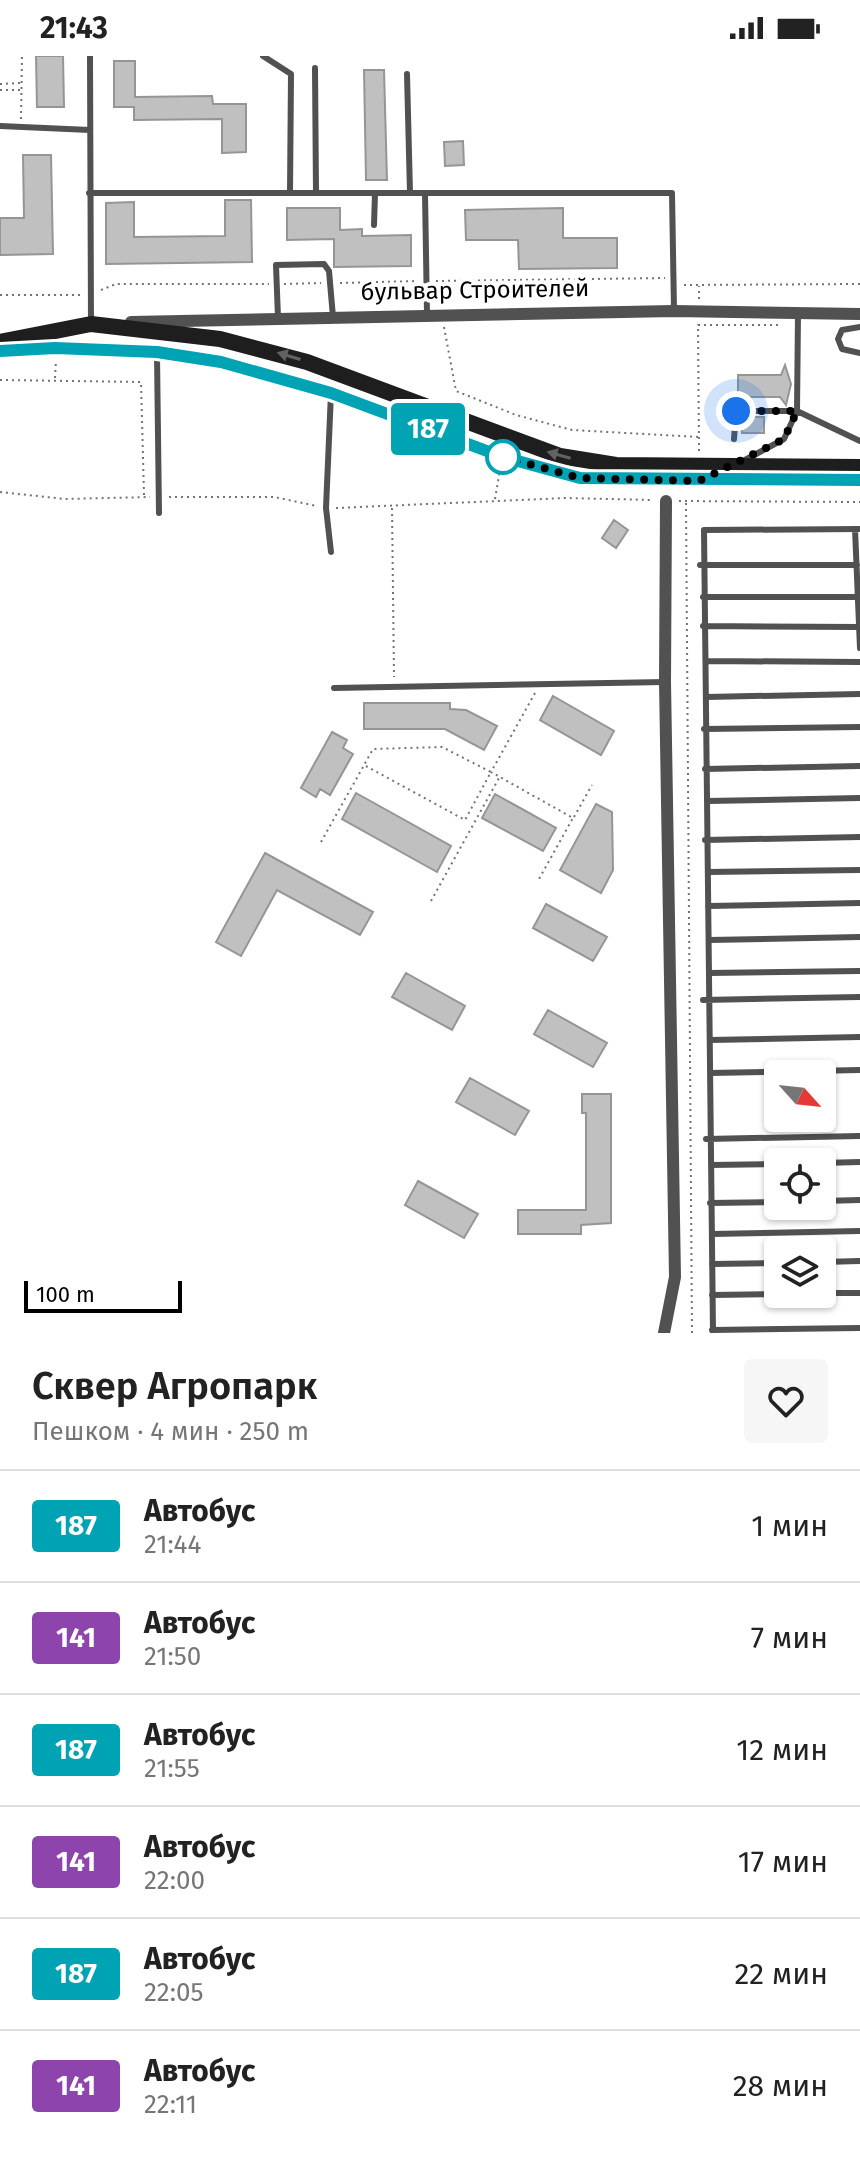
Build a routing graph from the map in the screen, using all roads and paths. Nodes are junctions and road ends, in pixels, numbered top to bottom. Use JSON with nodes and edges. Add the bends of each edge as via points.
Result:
{"nodes":[{"id":1,"x":22,"y":56,"type":"edge"},
{"id":2,"x":90,"y":56,"type":"edge"},
{"id":3,"x":263,"y":56,"type":"edge"},
{"id":4,"x":315,"y":68,"type":"dead end"},
{"id":5,"x":407,"y":74,"type":"dead end"},
{"id":6,"x":22,"y":83,"type":"junction"},
{"id":7,"x":0,"y":84,"type":"edge"},
{"id":8,"x":0,"y":90,"type":"edge"},
{"id":9,"x":22,"y":90,"type":"junction"},
{"id":10,"x":0,"y":126,"type":"edge"},
{"id":11,"x":21,"y":127,"type":"junction"},
{"id":12,"x":90,"y":130,"type":"junction"},
{"id":13,"x":89,"y":193,"type":"junction"},
{"id":14,"x":290,"y":193,"type":"junction"},
{"id":15,"x":315,"y":193,"type":"junction"},
{"id":16,"x":375,"y":193,"type":"junction"},
{"id":17,"x":410,"y":193,"type":"junction"},
{"id":18,"x":425,"y":193,"type":"junction"},
{"id":19,"x":314,"y":204,"type":"dead end"},
{"id":20,"x":374,"y":225,"type":"dead end"},
{"id":21,"x":427,"y":280,"type":"junction"},
{"id":22,"x":442,"y":281,"type":"junction"},
{"id":23,"x":675,"y":282,"type":"junction"},
{"id":24,"x":330,"y":283,"type":"junction"},
{"id":25,"x":277,"y":284,"type":"junction"},
{"id":26,"x":860,"y":284,"type":"edge"},
{"id":27,"x":699,"y":285,"type":"junction"},
{"id":28,"x":91,"y":294,"type":"junction"},
{"id":29,"x":0,"y":295,"type":"edge"},
{"id":30,"x":674,"y":311,"type":"junction"},
{"id":31,"x":698,"y":311,"type":"junction"},
{"id":32,"x":427,"y":314,"type":"junction"},
{"id":33,"x":441,"y":314,"type":"junction"},
{"id":34,"x":860,"y":314,"type":"edge"},
{"id":35,"x":798,"y":315,"type":"junction"},
{"id":36,"x":333,"y":317,"type":"junction"},
{"id":37,"x":278,"y":318,"type":"junction"},
{"id":38,"x":224,"y":321,"type":"junction"},
{"id":39,"x":91,"y":324,"type":"junction"},
{"id":40,"x":789,"y":325,"type":"dead end"},
{"id":41,"x":860,"y":327,"type":"edge"},
{"id":42,"x":220,"y":339,"type":"junction"},
{"id":43,"x":0,"y":342,"type":"edge"},
{"id":44,"x":90,"y":349,"type":"junction"},
{"id":45,"x":0,"y":351,"type":"edge"},
{"id":46,"x":157,"y":352,"type":"junction"},
{"id":47,"x":860,"y":353,"type":"edge"},
{"id":48,"x":56,"y":359,"type":"dead end"},
{"id":49,"x":336,"y":373,"type":"junction"},
{"id":50,"x":0,"y":380,"type":"edge"},
{"id":51,"x":55,"y":380,"type":"junction"},
{"id":52,"x":331,"y":393,"type":"junction"},
{"id":53,"x":797,"y":411,"type":"junction"},
{"id":54,"x":699,"y":437,"type":"junction"},
{"id":55,"x":734,"y":439,"type":"dead end"},
{"id":56,"x":860,"y":441,"type":"edge"},
{"id":57,"x":734,"y":465,"type":"junction"},
{"id":58,"x":860,"y":467,"type":"edge"},
{"id":59,"x":664,"y":473,"type":"junction"},
{"id":60,"x":699,"y":473,"type":"junction"},
{"id":61,"x":860,"y":480,"type":"edge"},
{"id":62,"x":144,"y":497,"type":"dead end"},
{"id":63,"x":666,"y":501,"type":"junction"},
{"id":64,"x":686,"y":501,"type":"junction"},
{"id":65,"x":860,"y":502,"type":"edge"},
{"id":66,"x":392,"y":506,"type":"junction"},
{"id":67,"x":326,"y":508,"type":"junction"},
{"id":68,"x":159,"y":513,"type":"dead end"},
{"id":69,"x":858,"y":529,"type":"edge"},
{"id":70,"x":331,"y":552,"type":"dead end"},
{"id":71,"x":702,"y":565,"type":"junction"},
{"id":72,"x":857,"y":565,"type":"junction"},
{"id":73,"x":704,"y":597,"type":"junction"},
{"id":74,"x":858,"y":597,"type":"junction"},
{"id":75,"x":704,"y":626,"type":"junction"},
{"id":76,"x":859,"y":627,"type":"edge"},
{"id":77,"x":860,"y":648,"type":"edge"},
{"id":78,"x":706,"y":661,"type":"junction"},
{"id":79,"x":860,"y":662,"type":"edge"},
{"id":80,"x":665,"y":682,"type":"junction"},
{"id":81,"x":540,"y":685,"type":"junction"},
{"id":82,"x":391,"y":686,"type":"junction"},
{"id":83,"x":334,"y":688,"type":"dead end"},
{"id":84,"x":860,"y":694,"type":"edge"},
{"id":85,"x":706,"y":697,"type":"junction"},
{"id":86,"x":860,"y":727,"type":"edge"},
{"id":87,"x":705,"y":729,"type":"junction"},
{"id":88,"x":364,"y":765,"type":"junction"},
{"id":89,"x":860,"y":766,"type":"edge"},
{"id":90,"x":706,"y":769,"type":"junction"},
{"id":91,"x":491,"y":772,"type":"junction"},
{"id":92,"x":500,"y":777,"type":"junction"},
{"id":93,"x":592,"y":785,"type":"dead end"},
{"id":94,"x":860,"y":798,"type":"edge"},
{"id":95,"x":707,"y":801,"type":"junction"},
{"id":96,"x":573,"y":818,"type":"junction"},
{"id":97,"x":465,"y":820,"type":"junction"},
{"id":98,"x":473,"y":825,"type":"junction"},
{"id":99,"x":860,"y":837,"type":"edge"},
{"id":100,"x":706,"y":840,"type":"junction"},
{"id":101,"x":321,"y":842,"type":"dead end"},
{"id":102,"x":860,"y":870,"type":"edge"},
{"id":103,"x":706,"y":872,"type":"junction"},
{"id":104,"x":539,"y":879,"type":"dead end"},
{"id":105,"x":431,"y":901,"type":"dead end"},
{"id":106,"x":860,"y":903,"type":"edge"},
{"id":107,"x":708,"y":906,"type":"junction"},
{"id":108,"x":860,"y":937,"type":"edge"},
{"id":109,"x":709,"y":940,"type":"junction"},
{"id":110,"x":860,"y":971,"type":"edge"},
{"id":111,"x":709,"y":973,"type":"junction"},
{"id":112,"x":860,"y":997,"type":"edge"},
{"id":113,"x":706,"y":1000,"type":"junction"},
{"id":114,"x":860,"y":1037,"type":"edge"},
{"id":115,"x":710,"y":1040,"type":"junction"},
{"id":116,"x":860,"y":1070,"type":"edge"},
{"id":117,"x":710,"y":1073,"type":"junction"},
{"id":118,"x":860,"y":1136,"type":"edge"},
{"id":119,"x":708,"y":1138,"type":"junction"},
{"id":120,"x":860,"y":1162,"type":"edge"},
{"id":121,"x":836,"y":1163,"type":"edge"},
{"id":122,"x":764,"y":1164,"type":"edge"},
{"id":123,"x":711,"y":1165,"type":"junction"},
{"id":124,"x":860,"y":1200,"type":"edge"},
{"id":125,"x":836,"y":1201,"type":"edge"},
{"id":126,"x":764,"y":1202,"type":"edge"},
{"id":127,"x":711,"y":1203,"type":"junction"},
{"id":128,"x":860,"y":1231,"type":"edge"},
{"id":129,"x":712,"y":1234,"type":"junction"},
{"id":130,"x":860,"y":1261,"type":"edge"},
{"id":131,"x":836,"y":1262,"type":"edge"},
{"id":132,"x":764,"y":1263,"type":"edge"},
{"id":133,"x":712,"y":1264,"type":"junction"},
{"id":134,"x":836,"y":1293,"type":"edge"},
{"id":135,"x":860,"y":1293,"type":"edge"},
{"id":136,"x":764,"y":1294,"type":"edge"},
{"id":137,"x":712,"y":1295,"type":"junction"},
{"id":138,"x":860,"y":1328,"type":"edge"},
{"id":139,"x":712,"y":1331,"type":"edge"},
{"id":140,"x":664,"y":1333,"type":"edge"},
{"id":141,"x":692,"y":1333,"type":"edge"}],
"edges":[{"from":1,"to":6,"type":"path"},
{"from":2,"to":12,"type":"lane"},
{"from":3,"to":14,"type":"lane","via":[[291,74]]},
{"from":4,"to":15,"type":"lane"},
{"from":5,"to":17,"type":"lane"},
{"from":6,"to":7,"type":"path"},
{"from":6,"to":9,"type":"path"},
{"from":8,"to":9,"type":"path"},
{"from":9,"to":11,"type":"path"},
{"from":10,"to":11,"type":"lane"},
{"from":11,"to":12,"type":"lane"},
{"from":12,"to":13,"type":"lane"},
{"from":13,"to":14,"type":"lane"},
{"from":13,"to":28,"type":"lane"},
{"from":14,"to":15,"type":"lane"},
{"from":15,"to":16,"type":"lane"},
{"from":15,"to":19,"type":"lane"},
{"from":16,"to":17,"type":"lane"},
{"from":16,"to":20,"type":"lane"},
{"from":17,"to":18,"type":"lane"},
{"from":18,"to":21,"type":"lane"},
{"from":18,"to":23,"type":"lane","via":[[672,193]]},
{"from":21,"to":22,"type":"path"},
{"from":21,"to":24,"type":"path"},
{"from":21,"to":32,"type":"lane"},
{"from":22,"to":23,"type":"path"},
{"from":22,"to":33,"type":"path"},
{"from":23,"to":27,"type":"path"},
{"from":23,"to":30,"type":"lane"},
{"from":24,"to":25,"type":"path"},
{"from":24,"to":25,"type":"lane","via":[[324,264],[276,265]]},
{"from":24,"to":36,"type":"lane"},
{"from":25,"to":28,"type":"path","via":[[116,284]]},
{"from":25,"to":37,"type":"lane"},
{"from":26,"to":27,"type":"path"},
{"from":27,"to":31,"type":"path"},
{"from":28,"to":29,"type":"path"},
{"from":28,"to":39,"type":"lane"},
{"from":30,"to":31,"type":"street","name":"бульвар Строителей"},
{"from":30,"to":33,"type":"street","name":"бульвар Строителей"},
{"from":31,"to":35,"type":"street","name":"бульвар Строителей"},
{"from":32,"to":33,"type":"street","name":"бульвар Строителей"},
{"from":32,"to":36,"type":"street","name":"бульвар Строителей"},
{"from":33,"to":54,"type":"path","via":[[456,391],[572,430]]},
{"from":34,"to":35,"type":"street","name":"бульвар Строителей"},
{"from":35,"to":53,"type":"lane"},
{"from":36,"to":37,"type":"street","name":"бульвар Строителей"},
{"from":37,"to":38,"type":"street","name":"бульвар Строителей"},
{"from":38,"to":39,"type":"street","name":"бульвар Строителей"},
{"from":38,"to":42,"type":"street"},
{"from":39,"to":42,"type":"main road","name":"бульвар Строителей"},
{"from":39,"to":43,"type":"main road","name":"бульвар Строителей"},
{"from":39,"to":44,"type":"street"},
{"from":40,"to":54,"type":"path","via":[[698,325]]},
{"from":41,"to":47,"type":"lane","via":[[842,330],[838,339],[842,349]]},
{"from":49,"to":42,"type":"main road","name":"бульвар Строителей","one_way":true},
{"from":44,"to":45,"type":"main road","name":"бульвар Строителей"},
{"from":44,"to":46,"type":"main road","name":"бульвар Строителей"},
{"from":46,"to":52,"type":"main road","name":"бульвар Строителей","via":[[221,362]]},
{"from":46,"to":68,"type":"lane"},
{"from":48,"to":51,"type":"path"},
{"from":49,"to":52,"type":"street"},
{"from":59,"to":49,"type":"main road","name":"бульвар Строителей","one_way":true,"via":[[560,456]]},
{"from":50,"to":51,"type":"path"},
{"from":51,"to":62,"type":"path","via":[[141,382]]},
{"from":52,"to":59,"type":"main road","name":"бульвар Строителей","via":[[557,473],[612,481]]},
{"from":52,"to":67,"type":"lane"},
{"from":53,"to":55,"type":"lane","via":[[736,411]]},
{"from":53,"to":56,"type":"lane"},
{"from":53,"to":57,"type":"lane","via":[[784,439]]},
{"from":54,"to":60,"type":"path"},
{"from":57,"to":58,"type":"main road","name":"бульвар Строителей"},
{"from":57,"to":60,"type":"main road","name":"бульвар Строителей"},
{"from":59,"to":60,"type":"main road","name":"бульвар Строителей"},
{"from":59,"to":63,"type":"lane"},
{"from":60,"to":61,"type":"main road","name":"бульвар Строителей"},
{"from":63,"to":64,"type":"path"},
{"from":63,"to":66,"type":"path","via":[[566,498]]},
{"from":63,"to":80,"type":"street"},
{"from":64,"to":65,"type":"path"},
{"from":64,"to":141,"type":"path"},
{"from":66,"to":67,"type":"path"},
{"from":66,"to":82,"type":"path"},
{"from":67,"to":70,"type":"lane"},
{"from":69,"to":71,"type":"lane","via":[[704,530]]},
{"from":69,"to":72,"type":"lane"},
{"from":71,"to":72,"type":"lane"},
{"from":71,"to":73,"type":"lane"},
{"from":72,"to":74,"type":"lane"},
{"from":73,"to":74,"type":"lane"},
{"from":73,"to":75,"type":"lane"},
{"from":74,"to":76,"type":"lane"},
{"from":75,"to":76,"type":"lane"},
{"from":75,"to":78,"type":"lane"},
{"from":76,"to":77,"type":"lane"},
{"from":78,"to":79,"type":"lane"},
{"from":78,"to":85,"type":"lane"},
{"from":80,"to":81,"type":"lane"},
{"from":80,"to":140,"type":"street","via":[[675,1277]]},
{"from":81,"to":82,"type":"lane"},
{"from":81,"to":91,"type":"path"},
{"from":82,"to":83,"type":"lane"},
{"from":84,"to":85,"type":"lane"},
{"from":85,"to":87,"type":"lane"},
{"from":86,"to":87,"type":"lane"},
{"from":87,"to":90,"type":"lane"},
{"from":88,"to":91,"type":"path","via":[[373,749],[442,747]]},
{"from":88,"to":97,"type":"path"},
{"from":88,"to":101,"type":"path"},
{"from":89,"to":90,"type":"lane"},
{"from":90,"to":95,"type":"lane"},
{"from":91,"to":92,"type":"path"},
{"from":91,"to":97,"type":"path"},
{"from":92,"to":96,"type":"path"},
{"from":92,"to":98,"type":"path"},
{"from":93,"to":96,"type":"path"},
{"from":94,"to":95,"type":"lane"},
{"from":95,"to":100,"type":"lane"},
{"from":96,"to":104,"type":"path"},
{"from":97,"to":98,"type":"path"},
{"from":98,"to":105,"type":"path"},
{"from":99,"to":100,"type":"lane"},
{"from":100,"to":103,"type":"lane"},
{"from":102,"to":103,"type":"lane"},
{"from":103,"to":107,"type":"lane"},
{"from":106,"to":107,"type":"lane"},
{"from":107,"to":109,"type":"lane"},
{"from":108,"to":109,"type":"lane"},
{"from":109,"to":111,"type":"lane"},
{"from":110,"to":111,"type":"lane"},
{"from":111,"to":113,"type":"lane"},
{"from":112,"to":113,"type":"lane"},
{"from":113,"to":115,"type":"lane"},
{"from":114,"to":115,"type":"lane"},
{"from":115,"to":117,"type":"lane"},
{"from":116,"to":117,"type":"lane"},
{"from":117,"to":119,"type":"lane"},
{"from":118,"to":119,"type":"lane"},
{"from":119,"to":123,"type":"lane"},
{"from":120,"to":121,"type":"lane"},
{"from":122,"to":123,"type":"lane"},
{"from":123,"to":127,"type":"lane"},
{"from":124,"to":125,"type":"lane"},
{"from":126,"to":127,"type":"lane"},
{"from":127,"to":129,"type":"lane"},
{"from":128,"to":129,"type":"lane"},
{"from":129,"to":133,"type":"lane"},
{"from":130,"to":131,"type":"lane"},
{"from":132,"to":133,"type":"lane"},
{"from":133,"to":137,"type":"lane"},
{"from":134,"to":135,"type":"lane"},
{"from":136,"to":137,"type":"lane"},
{"from":137,"to":139,"type":"lane"},
{"from":138,"to":139,"type":"lane"}]}
